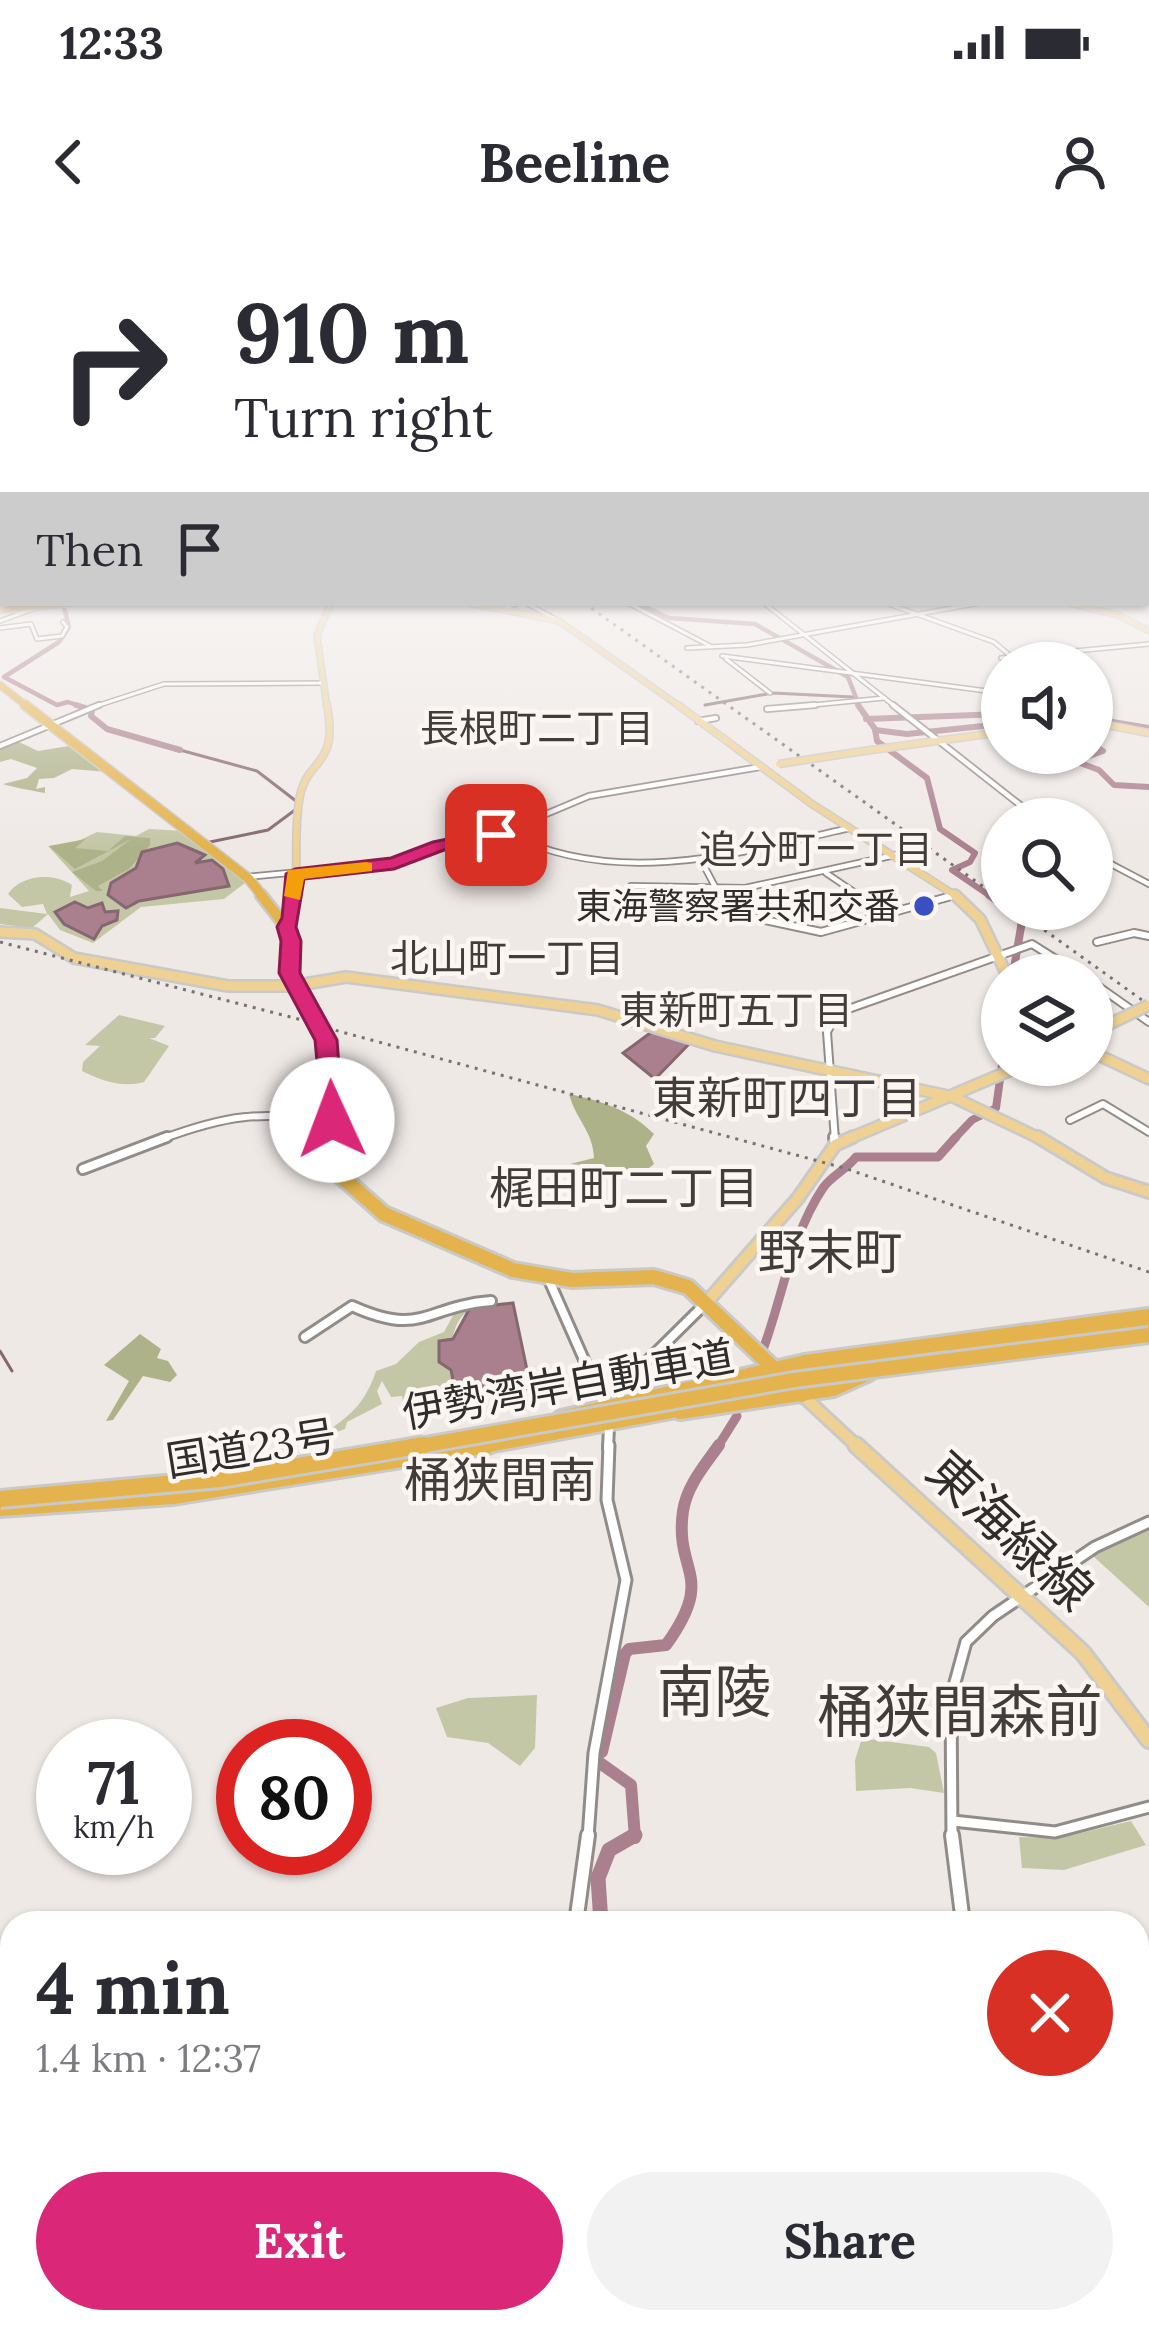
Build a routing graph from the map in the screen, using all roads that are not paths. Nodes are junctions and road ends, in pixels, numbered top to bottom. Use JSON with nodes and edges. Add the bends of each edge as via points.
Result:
{"nodes":[{"id":1,"x":317,"y":654,"type":"edge"},
{"id":2,"x":609,"y":654,"type":"edge"},
{"id":3,"x":719,"y":654,"type":"edge"},
{"id":4,"x":830,"y":654,"type":"edge"},
{"id":5,"x":722,"y":656,"type":"junction"},
{"id":6,"x":850,"y":671,"type":"junction"},
{"id":7,"x":324,"y":683,"type":"junction"},
{"id":8,"x":0,"y":685,"type":"edge"},
{"id":9,"x":981,"y":690,"type":"edge"},
{"id":10,"x":885,"y":698,"type":"junction"},
{"id":11,"x":789,"y":706,"type":"junction"},
{"id":12,"x":767,"y":709,"type":"dead end"},
{"id":13,"x":716,"y":718,"type":"dead end"},
{"id":14,"x":698,"y":721,"type":"junction"},
{"id":15,"x":52,"y":724,"type":"junction"},
{"id":16,"x":1113,"y":724,"type":"edge"},
{"id":17,"x":1149,"y":734,"type":"edge"},
{"id":18,"x":981,"y":735,"type":"edge"},
{"id":19,"x":935,"y":740,"type":"junction"},
{"id":20,"x":0,"y":746,"type":"edge"},
{"id":21,"x":760,"y":767,"type":"junction"},
{"id":22,"x":1011,"y":798,"type":"edge"},
{"id":23,"x":849,"y":828,"type":"junction"},
{"id":24,"x":504,"y":831,"type":"junction"},
{"id":25,"x":927,"y":848,"type":"dead end"},
{"id":26,"x":894,"y":856,"type":"junction"},
{"id":27,"x":701,"y":860,"type":"junction"},
{"id":28,"x":1113,"y":865,"type":"edge"},
{"id":29,"x":826,"y":873,"type":"junction"},
{"id":30,"x":295,"y":874,"type":"junction"},
{"id":31,"x":246,"y":877,"type":"junction"},
{"id":32,"x":1149,"y":884,"type":"edge"},
{"id":33,"x":631,"y":886,"type":"dead end"},
{"id":34,"x":718,"y":893,"type":"junction"},
{"id":35,"x":956,"y":895,"type":"junction"},
{"id":36,"x":887,"y":914,"type":"junction"},
{"id":37,"x":286,"y":927,"type":"junction"},
{"id":38,"x":0,"y":932,"type":"edge"},
{"id":39,"x":1149,"y":936,"type":"edge"},
{"id":40,"x":1097,"y":942,"type":"dead end"},
{"id":41,"x":997,"y":953,"type":"junction"},
{"id":42,"x":1048,"y":954,"type":"edge"},
{"id":43,"x":291,"y":979,"type":"junction"},
{"id":44,"x":1113,"y":997,"type":"edge"},
{"id":45,"x":1149,"y":1005,"type":"edge"},
{"id":46,"x":1149,"y":1022,"type":"edge"},
{"id":47,"x":1113,"y":1023,"type":"edge"},
{"id":48,"x":1113,"y":1062,"type":"edge"},
{"id":49,"x":827,"y":1070,"type":"junction"},
{"id":50,"x":1149,"y":1079,"type":"edge"},
{"id":51,"x":981,"y":1084,"type":"edge"},
{"id":52,"x":953,"y":1096,"type":"junction"},
{"id":53,"x":332,"y":1120,"type":"junction"},
{"id":54,"x":1070,"y":1120,"type":"dead end"},
{"id":55,"x":1149,"y":1132,"type":"edge"},
{"id":56,"x":835,"y":1145,"type":"junction"},
{"id":57,"x":83,"y":1169,"type":"dead end"},
{"id":58,"x":1149,"y":1192,"type":"edge"},
{"id":59,"x":548,"y":1278,"type":"junction"},
{"id":60,"x":491,"y":1301,"type":"dead end"},
{"id":61,"x":706,"y":1302,"type":"junction"},
{"id":62,"x":1149,"y":1329,"type":"edge"},
{"id":63,"x":1028,"y":1332,"type":"junction"},
{"id":64,"x":305,"y":1337,"type":"dead end"},
{"id":65,"x":883,"y":1367,"type":"junction"},
{"id":66,"x":767,"y":1375,"type":"junction"},
{"id":67,"x":804,"y":1383,"type":"junction"},
{"id":68,"x":833,"y":1389,"type":"junction"},
{"id":69,"x":863,"y":1391,"type":"dead end"},
{"id":70,"x":620,"y":1394,"type":"dead end"},
{"id":71,"x":604,"y":1405,"type":"dead end"},
{"id":72,"x":651,"y":1414,"type":"junction"},
{"id":73,"x":609,"y":1427,"type":"dead end"},
{"id":74,"x":0,"y":1503,"type":"edge"},
{"id":75,"x":1149,"y":1522,"type":"edge"},
{"id":76,"x":1025,"y":1595,"type":"junction"},
{"id":77,"x":1149,"y":1740,"type":"edge"},
{"id":78,"x":1149,"y":1807,"type":"edge"},
{"id":79,"x":952,"y":1821,"type":"junction"},
{"id":80,"x":577,"y":1911,"type":"edge"},
{"id":81,"x":962,"y":1911,"type":"edge"}],
"edges":[{"from":1,"to":7,"type":"main road"},
{"from":2,"to":14,"type":"main road"},
{"from":3,"to":5,"type":"street"},
{"from":4,"to":6,"type":"street"},
{"from":5,"to":6,"type":"street"},
{"from":5,"to":11,"type":"street"},
{"from":6,"to":9,"type":"street"},
{"from":6,"to":10,"type":"street"},
{"from":7,"to":15,"type":"street","via":[[184,681]]},
{"from":7,"to":30,"type":"main road","via":[[329,749],[302,786]]},
{"from":8,"to":15,"type":"highway"},
{"from":10,"to":11,"type":"street"},
{"from":10,"to":19,"type":"street"},
{"from":11,"to":12,"type":"street"},
{"from":13,"to":14,"type":"street"},
{"from":14,"to":21,"type":"main road"},
{"from":15,"to":20,"type":"street"},
{"from":15,"to":31,"type":"highway"},
{"from":16,"to":17,"type":"main road"},
{"from":18,"to":19,"type":"main road"},
{"from":19,"to":21,"type":"main road","bridge":true},
{"from":19,"to":22,"type":"street"},
{"from":21,"to":23,"type":"main road"},
{"from":21,"to":24,"type":"street","via":[[589,796]]},
{"from":23,"to":26,"type":"main road"},
{"from":23,"to":27,"type":"street"},
{"from":24,"to":27,"type":"street","via":[[539,850],[599,860]]},
{"from":24,"to":30,"type":"street","via":[[394,863]]},
{"from":25,"to":26,"type":"street"},
{"from":26,"to":29,"type":"street"},
{"from":26,"to":35,"type":"main road"},
{"from":27,"to":34,"type":"street"},
{"from":28,"to":32,"type":"street"},
{"from":29,"to":34,"type":"street"},
{"from":29,"to":36,"type":"street"},
{"from":30,"to":31,"type":"street"},
{"from":30,"to":37,"type":"main road"},
{"from":31,"to":37,"type":"highway"},
{"from":33,"to":34,"type":"street"},
{"from":34,"to":36,"type":"street","via":[[728,912],[817,932]]},
{"from":35,"to":36,"type":"street"},
{"from":35,"to":41,"type":"main road","via":[[978,915]]},
{"from":37,"to":43,"type":"highway"},
{"from":38,"to":43,"type":"main road","via":[[35,934],[74,958],[228,986]]},
{"from":39,"to":40,"type":"street"},
{"from":41,"to":42,"type":"street","via":[[1032,944]]},
{"from":41,"to":49,"type":"street","via":[[837,1013],[827,1031]]},
{"from":43,"to":49,"type":"main road","via":[[392,981],[586,1008]]},
{"from":43,"to":53,"type":"highway","via":[[326,1040]]},
{"from":44,"to":46,"type":"street"},
{"from":45,"to":47,"type":"main road","bridge":true},
{"from":48,"to":50,"type":"main road"},
{"from":49,"to":52,"type":"main road"},
{"from":49,"to":56,"type":"street"},
{"from":51,"to":52,"type":"main road"},
{"from":52,"to":56,"type":"main road"},
{"from":52,"to":58,"type":"main road","via":[[1106,1178]]},
{"from":53,"to":57,"type":"street","via":[[221,1117]]},
{"from":53,"to":59,"type":"highway","via":[[338,1170],[362,1199],[493,1263]]},
{"from":54,"to":55,"type":"street","via":[[1103,1104]]},
{"from":56,"to":61,"type":"main road"},
{"from":59,"to":61,"type":"highway","via":[[654,1277]]},
{"from":59,"to":71,"type":"street"},
{"from":60,"to":64,"type":"street","via":[[460,1303],[414,1325],[352,1306]]},
{"from":61,"to":66,"type":"highway"},
{"from":61,"to":70,"type":"street"},
{"from":62,"to":63,"type":"highway","name":"国道23号"},
{"from":62,"to":65,"type":"highway","name":"国道23号"},
{"from":62,"to":74,"type":"highway","name":"伊勢湾岸自動車道","bridge":true,"via":[[214,1492]]},
{"from":63,"to":66,"type":"highway","name":"国道23号"},
{"from":63,"to":67,"type":"highway","name":"国道23号"},
{"from":65,"to":67,"type":"highway","name":"国道23号"},
{"from":65,"to":68,"type":"highway"},
{"from":66,"to":67,"type":"highway"},
{"from":66,"to":74,"type":"highway","name":"国道23号","via":[[223,1481]]},
{"from":67,"to":68,"type":"highway"},
{"from":67,"to":72,"type":"highway"},
{"from":67,"to":72,"type":"highway","name":"国道23号","bridge":true},
{"from":67,"to":76,"type":"main road","name":"東海緑線"},
{"from":68,"to":69,"type":"highway"},
{"from":72,"to":74,"type":"highway","name":"国道23号","via":[[228,1490],[38,1514]]},
{"from":73,"to":80,"type":"street","via":[[607,1500],[626,1580],[594,1754]]},
{"from":75,"to":76,"type":"street","via":[[1105,1540]]},
{"from":76,"to":77,"type":"main road","name":"東海緑線","via":[[1094,1665]]},
{"from":76,"to":79,"type":"street","via":[[975,1632],[953,1670]]},
{"from":78,"to":79,"type":"street","via":[[1055,1832]]},
{"from":79,"to":81,"type":"street"}]}
